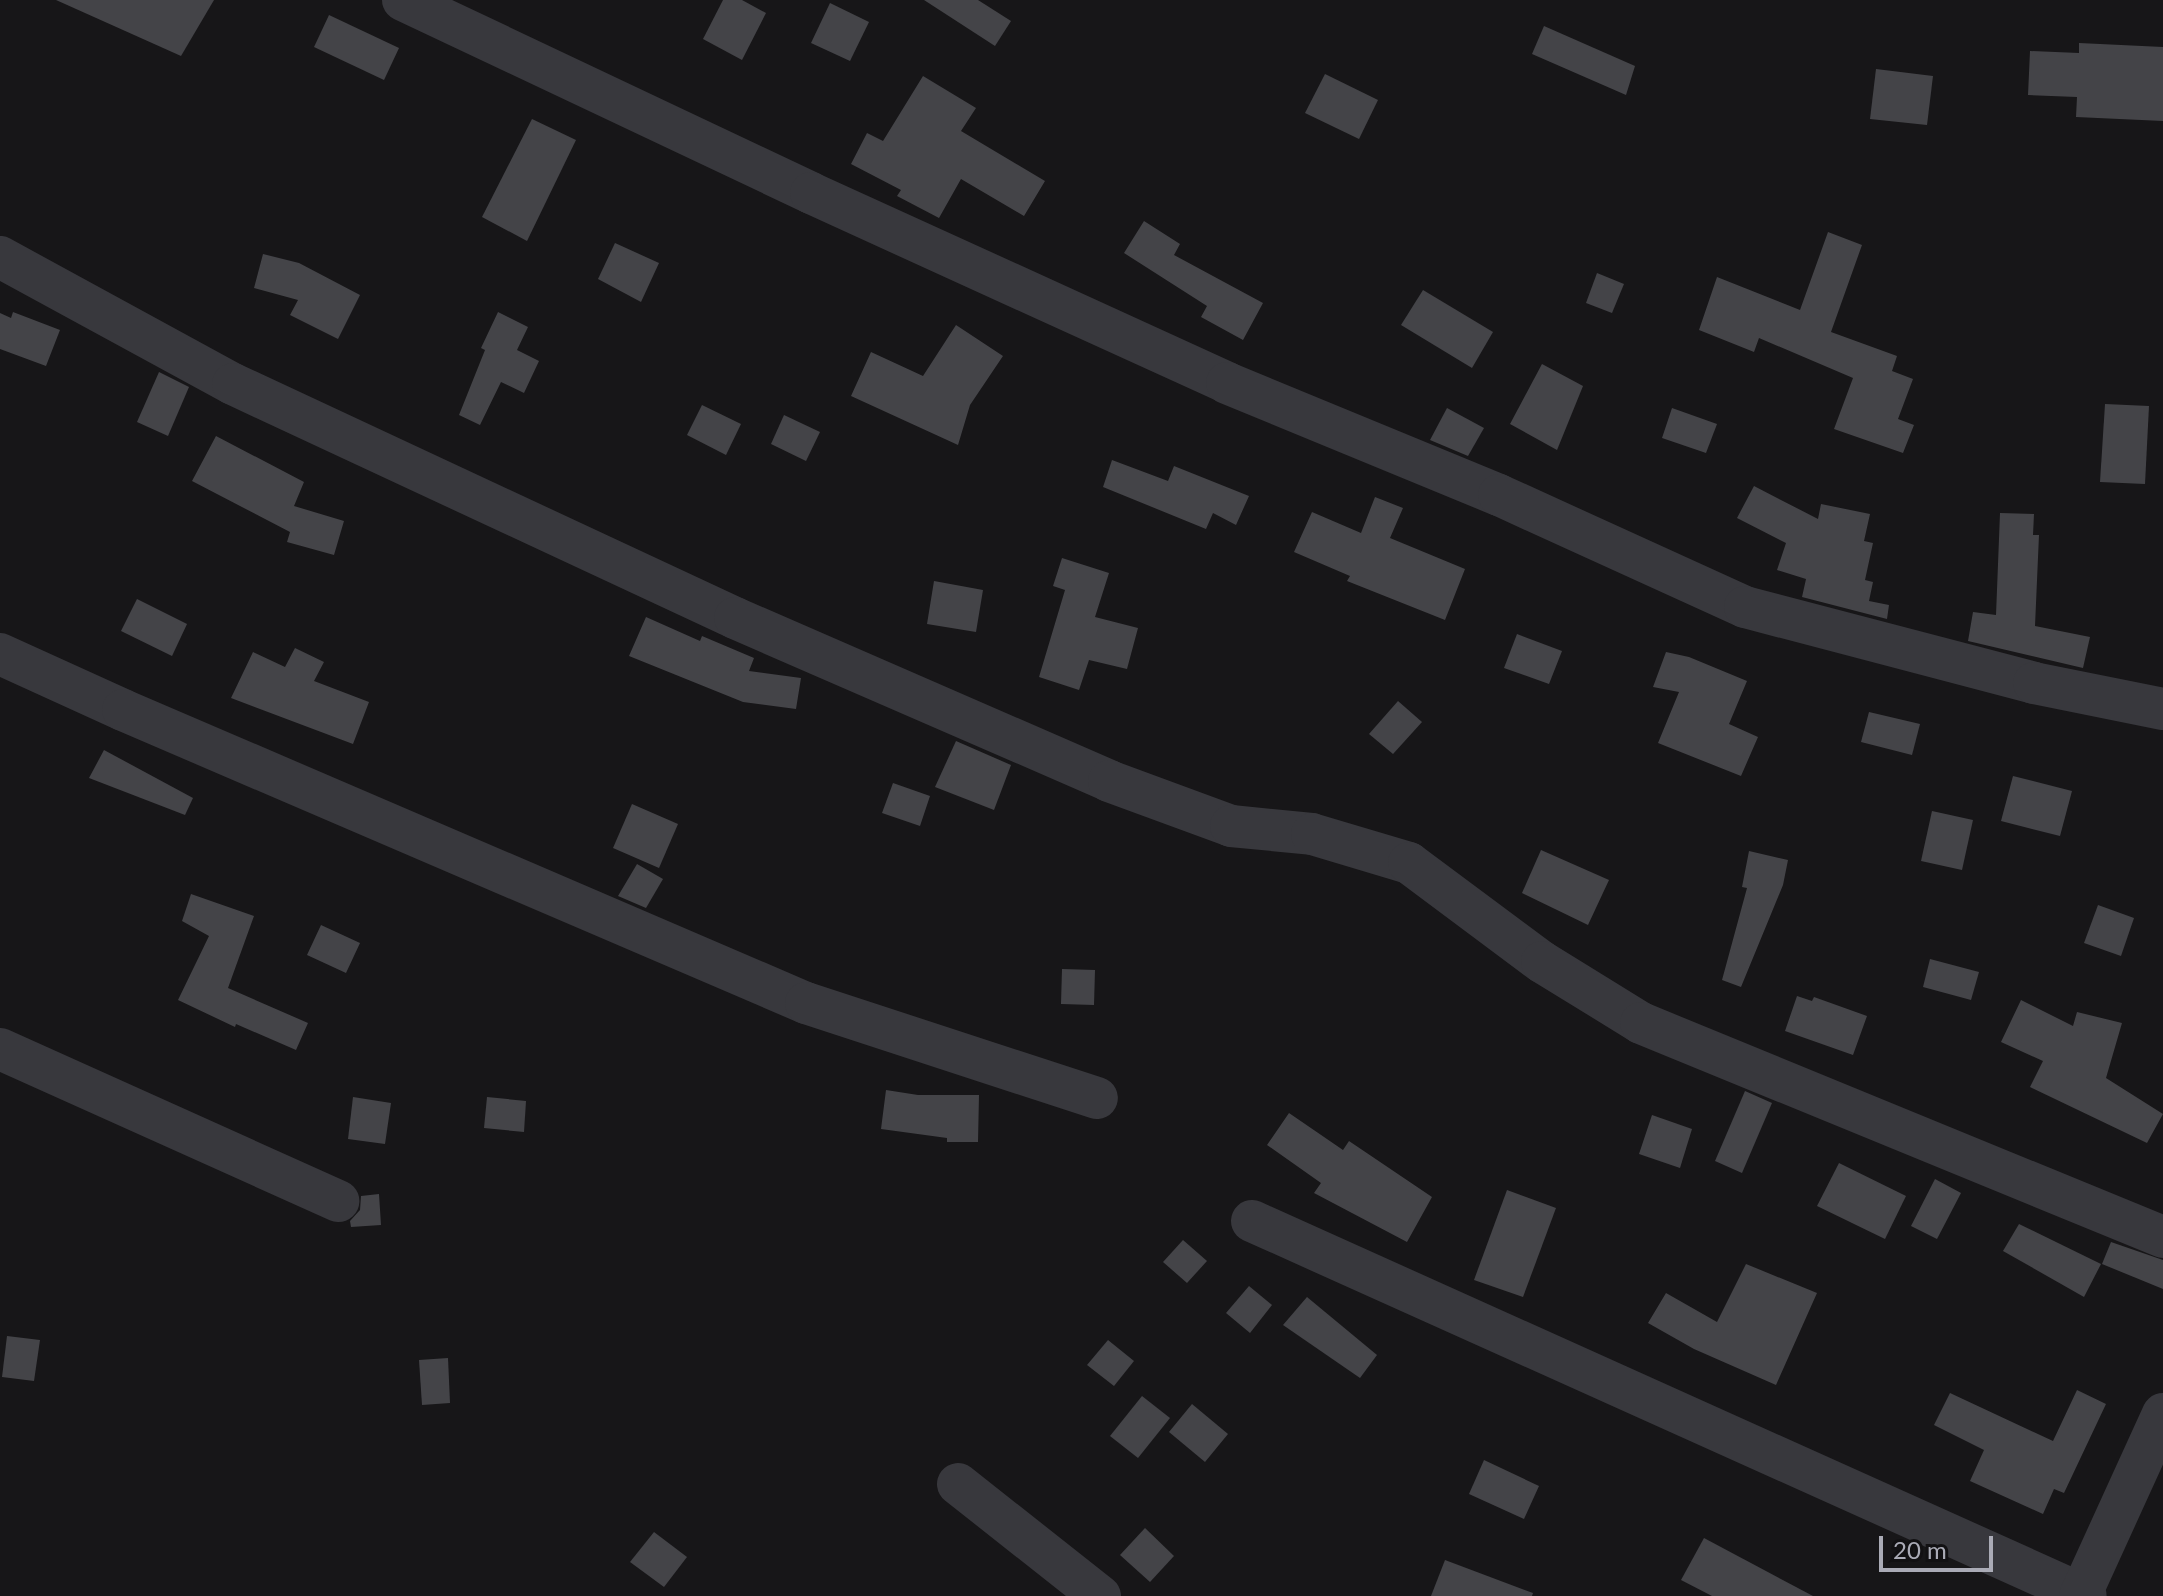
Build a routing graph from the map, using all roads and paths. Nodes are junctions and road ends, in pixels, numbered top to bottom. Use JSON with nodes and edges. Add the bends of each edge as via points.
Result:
{"nodes":[{"id":1,"x":403,"y":0,"type":"edge"},
{"id":2,"x":0,"y":257,"type":"edge"},
{"id":3,"x":0,"y":654,"type":"edge"},
{"id":4,"x":2163,"y":709,"type":"edge"},
{"id":5,"x":0,"y":1049,"type":"edge"},
{"id":6,"x":1097,"y":1098,"type":"dead end"},
{"id":7,"x":338,"y":1201,"type":"dead end"},
{"id":8,"x":1252,"y":1221,"type":"dead end"},
{"id":9,"x":2163,"y":1237,"type":"edge"},
{"id":10,"x":2163,"y":1414,"type":"edge"},
{"id":11,"x":958,"y":1484,"type":"dead end"},
{"id":12,"x":2082,"y":1595,"type":"edge"},
{"id":13,"x":1100,"y":1596,"type":"edge"}],
"edges":[{"from":1,"to":4,"type":"street","via":[[1227,383],[1499,495],[1745,607],[2034,683]]},
{"from":2,"to":9,"type":"street","via":[[247,391],[735,618],[1109,781],[1231,826],[1312,834],[1409,863],[1542,962],[1641,1023]]},
{"from":3,"to":6,"type":"street","via":[[806,1003]]},
{"from":5,"to":7,"type":"street"},
{"from":8,"to":12,"type":"street"},
{"from":10,"to":12,"type":"street"},
{"from":11,"to":13,"type":"street"}]}
